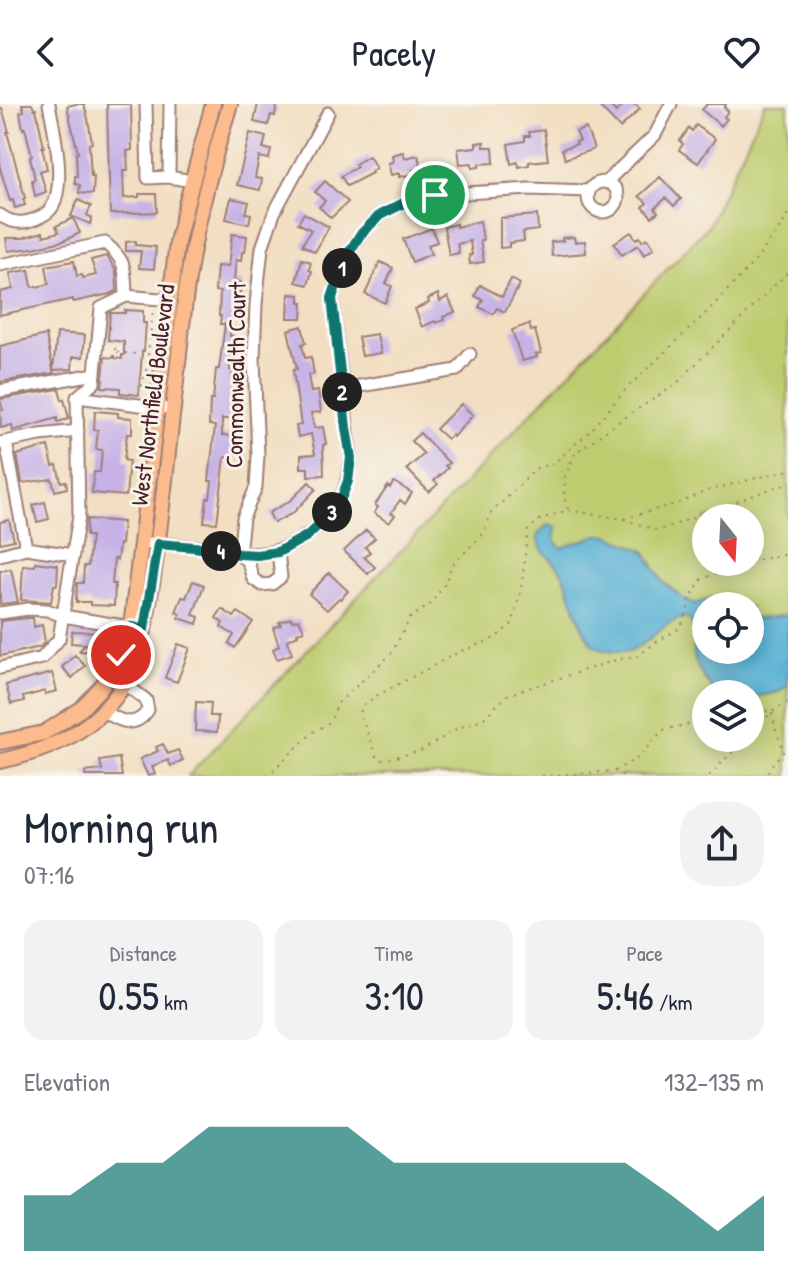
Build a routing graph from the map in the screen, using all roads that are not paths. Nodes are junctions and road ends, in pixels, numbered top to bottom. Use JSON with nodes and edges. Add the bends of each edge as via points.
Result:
{"nodes":[{"id":1,"x":49,"y":104,"type":"edge"},
{"id":2,"x":146,"y":104,"type":"edge"},
{"id":3,"x":170,"y":104,"type":"edge"},
{"id":4,"x":213,"y":104,"type":"edge"},
{"id":5,"x":230,"y":104,"type":"edge"},
{"id":6,"x":671,"y":104,"type":"edge"},
{"id":7,"x":328,"y":113,"type":"dead end"},
{"id":8,"x":169,"y":177,"type":"junction"},
{"id":9,"x":192,"y":181,"type":"junction"},
{"id":10,"x":606,"y":182,"type":"junction"},
{"id":11,"x":207,"y":185,"type":"junction"},
{"id":12,"x":589,"y":191,"type":"junction"},
{"id":13,"x":0,"y":215,"type":"edge"},
{"id":14,"x":0,"y":265,"type":"edge"},
{"id":15,"x":126,"y":296,"type":"junction"},
{"id":16,"x":171,"y":300,"type":"junction"},
{"id":17,"x":470,"y":354,"type":"dead end"},
{"id":18,"x":95,"y":374,"type":"junction"},
{"id":19,"x":342,"y":389,"type":"junction"},
{"id":20,"x":0,"y":391,"type":"edge"},
{"id":21,"x":77,"y":397,"type":"junction"},
{"id":22,"x":157,"y":408,"type":"junction"},
{"id":23,"x":173,"y":410,"type":"junction"},
{"id":24,"x":78,"y":431,"type":"junction"},
{"id":25,"x":3,"y":442,"type":"edge"},
{"id":26,"x":142,"y":542,"type":"junction"},
{"id":27,"x":158,"y":544,"type":"junction"},
{"id":28,"x":26,"y":548,"type":"junction"},
{"id":29,"x":278,"y":552,"type":"junction"},
{"id":30,"x":239,"y":554,"type":"junction"},
{"id":31,"x":0,"y":555,"type":"edge"},
{"id":32,"x":73,"y":555,"type":"junction"},
{"id":33,"x":0,"y":613,"type":"edge"},
{"id":34,"x":63,"y":616,"type":"junction"},
{"id":35,"x":138,"y":628,"type":"junction"},
{"id":36,"x":0,"y":668,"type":"edge"},
{"id":37,"x":124,"y":683,"type":"junction"},
{"id":38,"x":103,"y":711,"type":"junction"},
{"id":39,"x":0,"y":742,"type":"edge"},
{"id":40,"x":0,"y":761,"type":"edge"}],
"edges":[{"from":1,"to":13,"type":"street","via":[[58,148],[57,193],[50,210],[24,223]]},
{"from":2,"to":8,"type":"street","via":[[148,178]]},
{"from":3,"to":8,"type":"street"},
{"from":4,"to":9,"type":"main road","name":"West Northfield Boulevard"},
{"from":5,"to":11,"type":"main road","name":"West Northfield Boulevard"},
{"from":6,"to":10,"type":"street","via":[[655,135]]},
{"from":7,"to":30,"type":"street","name":"Commonwealth Court","via":[[274,213],[262,248],[254,359],[256,487],[243,518]]},
{"from":8,"to":9,"type":"street"},
{"from":9,"to":11,"type":"main road"},
{"from":9,"to":16,"type":"main road","name":"West Northfield Boulevard","via":[[177,242]]},
{"from":10,"to":12,"type":"street"},
{"from":10,"to":12,"type":"street","via":[[617,191],[611,209],[592,208]]},
{"from":11,"to":23,"type":"main road","name":"West Northfield Boulevard","via":[[195,236]]},
{"from":12,"to":19,"type":"street","via":[[435,195],[380,215],[345,259],[332,298]]},
{"from":14,"to":15,"type":"street","via":[[105,243],[123,262]]},
{"from":15,"to":16,"type":"street"},
{"from":15,"to":18,"type":"street","via":[[101,308]]},
{"from":16,"to":22,"type":"main road","name":"West Northfield Boulevard"},
{"from":17,"to":19,"type":"street","via":[[457,370]]},
{"from":18,"to":20,"type":"street"},
{"from":18,"to":21,"type":"street","via":[[94,383]]},
{"from":19,"to":29,"type":"street","via":[[351,458],[341,499],[307,536]]},
{"from":21,"to":22,"type":"street"},
{"from":21,"to":24,"type":"street"},
{"from":22,"to":23,"type":"street"},
{"from":22,"to":26,"type":"main road","name":"West Northfield Boulevard"},
{"from":23,"to":27,"type":"main road","name":"West Northfield Boulevard"},
{"from":24,"to":25,"type":"street"},
{"from":24,"to":32,"type":"street","via":[[79,516]]},
{"from":25,"to":28,"type":"street"},
{"from":26,"to":27,"type":"street"},
{"from":26,"to":35,"type":"main road","name":"West Northfield Boulevard"},
{"from":27,"to":30,"type":"street"},
{"from":27,"to":35,"type":"main road","name":"West Northfield Boulevard"},
{"from":28,"to":31,"type":"street"},
{"from":28,"to":32,"type":"street"},
{"from":29,"to":30,"type":"street"},
{"from":29,"to":30,"type":"street","via":[[281,577],[262,585]]},
{"from":32,"to":34,"type":"street"},
{"from":33,"to":34,"type":"street","via":[[28,609]]},
{"from":34,"to":35,"type":"street"},
{"from":34,"to":36,"type":"street","via":[[59,639],[42,658]]},
{"from":35,"to":37,"type":"main road","name":"West Northfield Boulevard","via":[[137,658]]},
{"from":35,"to":39,"type":"main road","name":"West Northfield Boulevard","via":[[103,685],[81,709],[44,733]]},
{"from":37,"to":38,"type":"main road","name":"West Northfield Boulevard"},
{"from":37,"to":38,"type":"street","via":[[146,700],[143,718],[124,722]]},
{"from":38,"to":40,"type":"main road","name":"West Northfield Boulevard","via":[[60,742]]}]}
